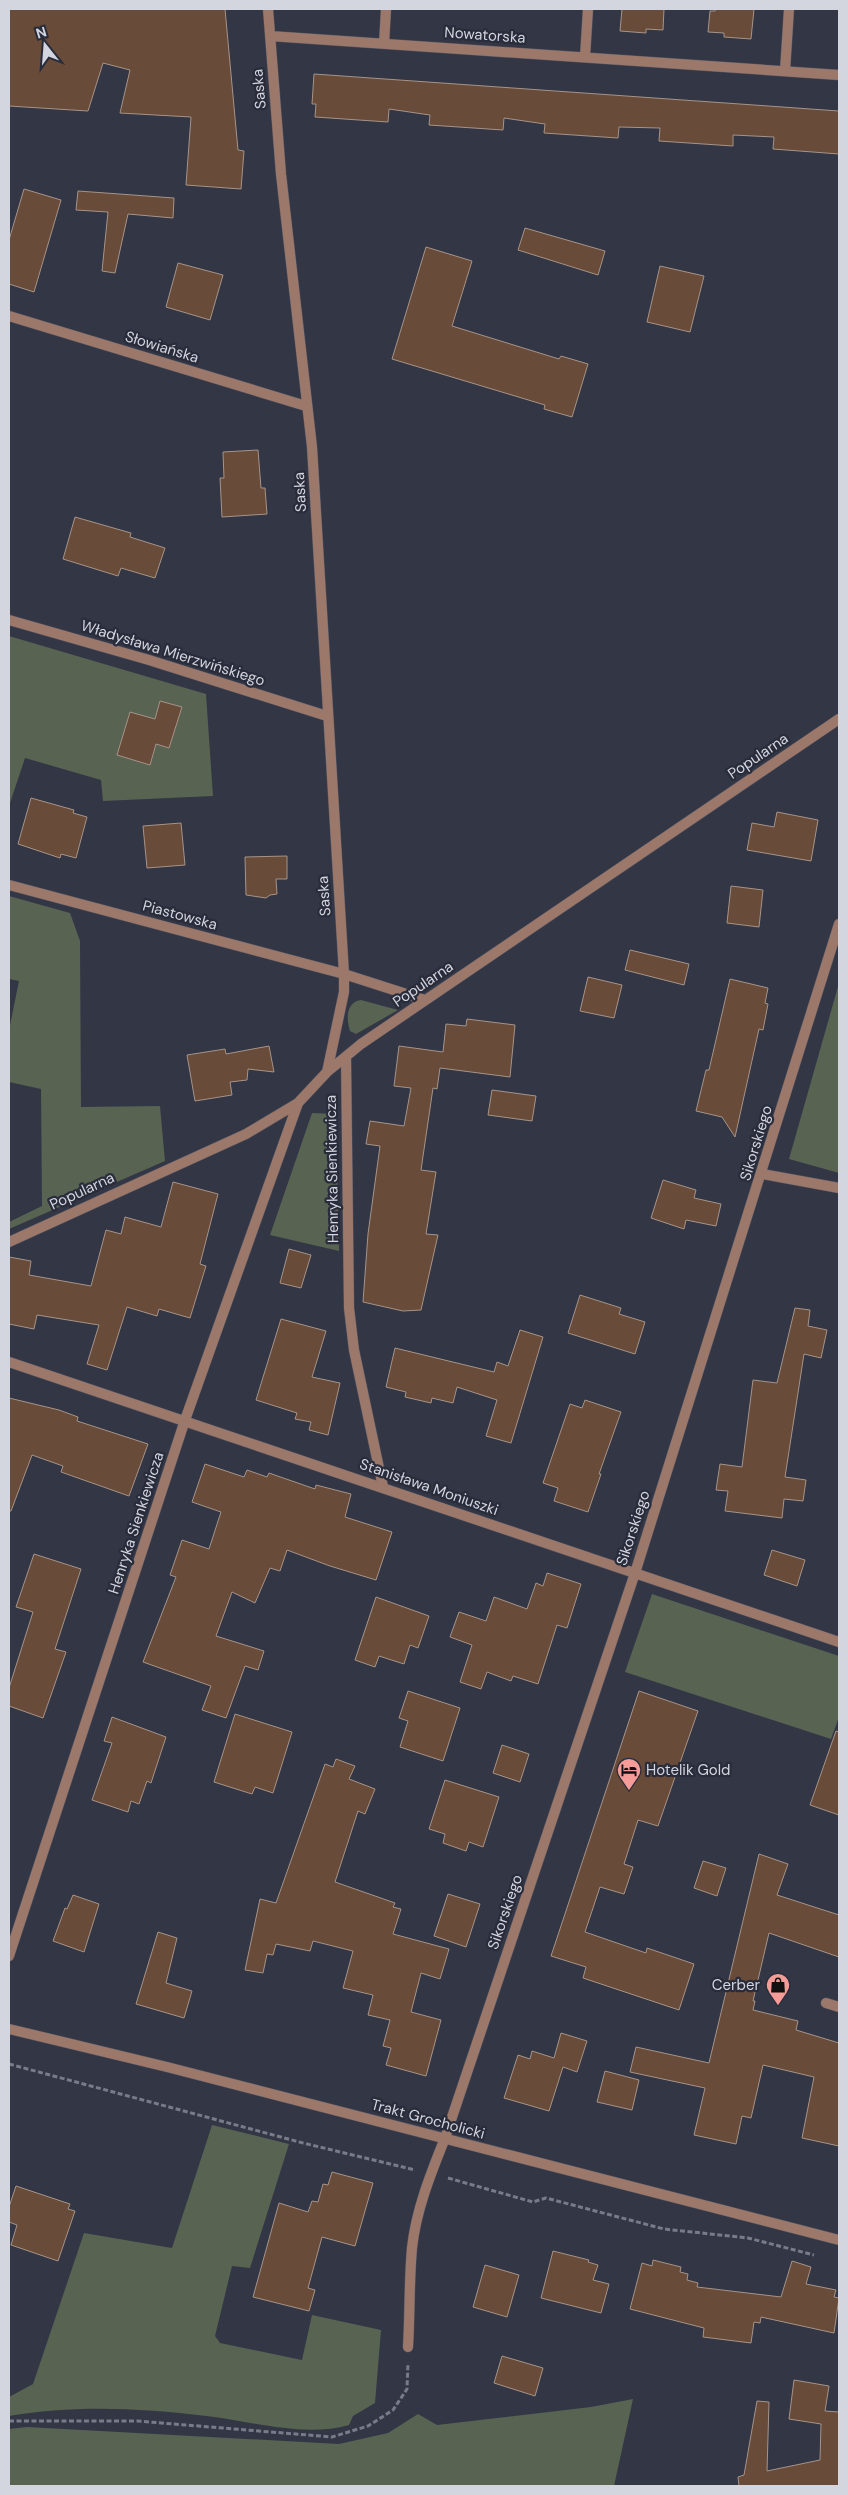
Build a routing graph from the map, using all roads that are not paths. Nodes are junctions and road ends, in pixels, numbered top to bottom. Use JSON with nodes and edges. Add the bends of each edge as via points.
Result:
{"nodes":[{"id":1,"x":268,"y":9,"type":"edge"},
{"id":2,"x":386,"y":9,"type":"edge"},
{"id":3,"x":588,"y":9,"type":"edge"},
{"id":4,"x":789,"y":9,"type":"edge"},
{"id":5,"x":270,"y":36,"type":"junction"},
{"id":6,"x":384,"y":44,"type":"junction"},
{"id":7,"x":585,"y":57,"type":"junction"},
{"id":8,"x":785,"y":71,"type":"junction"},
{"id":9,"x":839,"y":75,"type":"edge"},
{"id":10,"x":9,"y":316,"type":"edge"},
{"id":11,"x":306,"y":406,"type":"junction"},
{"id":12,"x":9,"y":620,"type":"edge"},
{"id":13,"x":327,"y":716,"type":"junction"},
{"id":14,"x":839,"y":719,"type":"edge"},
{"id":15,"x":9,"y":885,"type":"edge"},
{"id":16,"x":839,"y":924,"type":"edge"},
{"id":17,"x":344,"y":974,"type":"junction"},
{"id":18,"x":425,"y":1000,"type":"junction"},
{"id":19,"x":346,"y":1057,"type":"junction"},
{"id":20,"x":327,"y":1072,"type":"junction"},
{"id":21,"x":298,"y":1103,"type":"junction"},
{"id":22,"x":762,"y":1174,"type":"junction"},
{"id":23,"x":839,"y":1188,"type":"edge"},
{"id":24,"x":9,"y":1242,"type":"edge"},
{"id":25,"x":9,"y":1362,"type":"edge"},
{"id":26,"x":186,"y":1420,"type":"junction"},
{"id":27,"x":382,"y":1487,"type":"junction"},
{"id":28,"x":635,"y":1573,"type":"junction"},
{"id":29,"x":839,"y":1642,"type":"edge"},
{"id":30,"x":9,"y":1956,"type":"edge"},
{"id":31,"x":826,"y":2003,"type":"dead end"},
{"id":32,"x":839,"y":2007,"type":"edge"},
{"id":33,"x":9,"y":2029,"type":"edge"},
{"id":34,"x":446,"y":2138,"type":"junction"},
{"id":35,"x":839,"y":2240,"type":"edge"},
{"id":36,"x":408,"y":2347,"type":"road end"}],
"edges":[{"from":1,"to":5,"type":"street","name":"Saska"},
{"from":2,"to":6,"type":"street"},
{"from":3,"to":7,"type":"street"},
{"from":4,"to":8,"type":"street"},
{"from":5,"to":6,"type":"street","name":"Nowatorska"},
{"from":5,"to":11,"type":"street","name":"Saska"},
{"from":6,"to":7,"type":"street","name":"Nowatorska"},
{"from":7,"to":8,"type":"street","name":"Nowatorska"},
{"from":8,"to":9,"type":"street","name":"Nowatorska"},
{"from":10,"to":11,"type":"street","name":"Słowiańska"},
{"from":11,"to":13,"type":"street","name":"Saska","via":[[312,447]]},
{"from":12,"to":13,"type":"street","name":"Władysława Mierzwińskiego"},
{"from":13,"to":17,"type":"street","name":"Saska"},
{"from":14,"to":18,"type":"street","name":"Popularna"},
{"from":15,"to":17,"type":"street","name":"Piastowska"},
{"from":16,"to":22,"type":"street","name":"Sikorskiego"},
{"from":17,"to":18,"type":"street","name":"Piastowska"},
{"from":17,"to":20,"type":"street","name":"Saska","via":[[344,992]]},
{"from":18,"to":19,"type":"street","name":"Popularna"},
{"from":19,"to":20,"type":"street","name":"Popularna"},
{"from":19,"to":27,"type":"street","name":"Henryka Sienkiewicza","via":[[350,1308],[354,1350]]},
{"from":20,"to":21,"type":"street","name":"Popularna"},
{"from":21,"to":24,"type":"street","name":"Popularna","via":[[246,1134]]},
{"from":21,"to":26,"type":"street","name":"Henryka Sienkiewicza"},
{"from":22,"to":23,"type":"street"},
{"from":22,"to":28,"type":"street","name":"Sikorskiego"},
{"from":25,"to":26,"type":"street","name":"Stanisława Moniuszki"},
{"from":26,"to":27,"type":"street","name":"Stanisława Moniuszki"},
{"from":26,"to":30,"type":"street","name":"Henryka Sienkiewicza"},
{"from":27,"to":28,"type":"street","name":"Stanisława Moniuszki"},
{"from":28,"to":29,"type":"street","name":"Stanisława Moniuszki"},
{"from":28,"to":34,"type":"street","name":"Sikorskiego"},
{"from":31,"to":32,"type":"street"},
{"from":33,"to":34,"type":"street","name":"Trakt Grocholicki"},
{"from":34,"to":35,"type":"street","name":"Trakt Grocholicki"},
{"from":34,"to":36,"type":"street","name":"Sikorskiego","via":[[416,2223]]}]}
